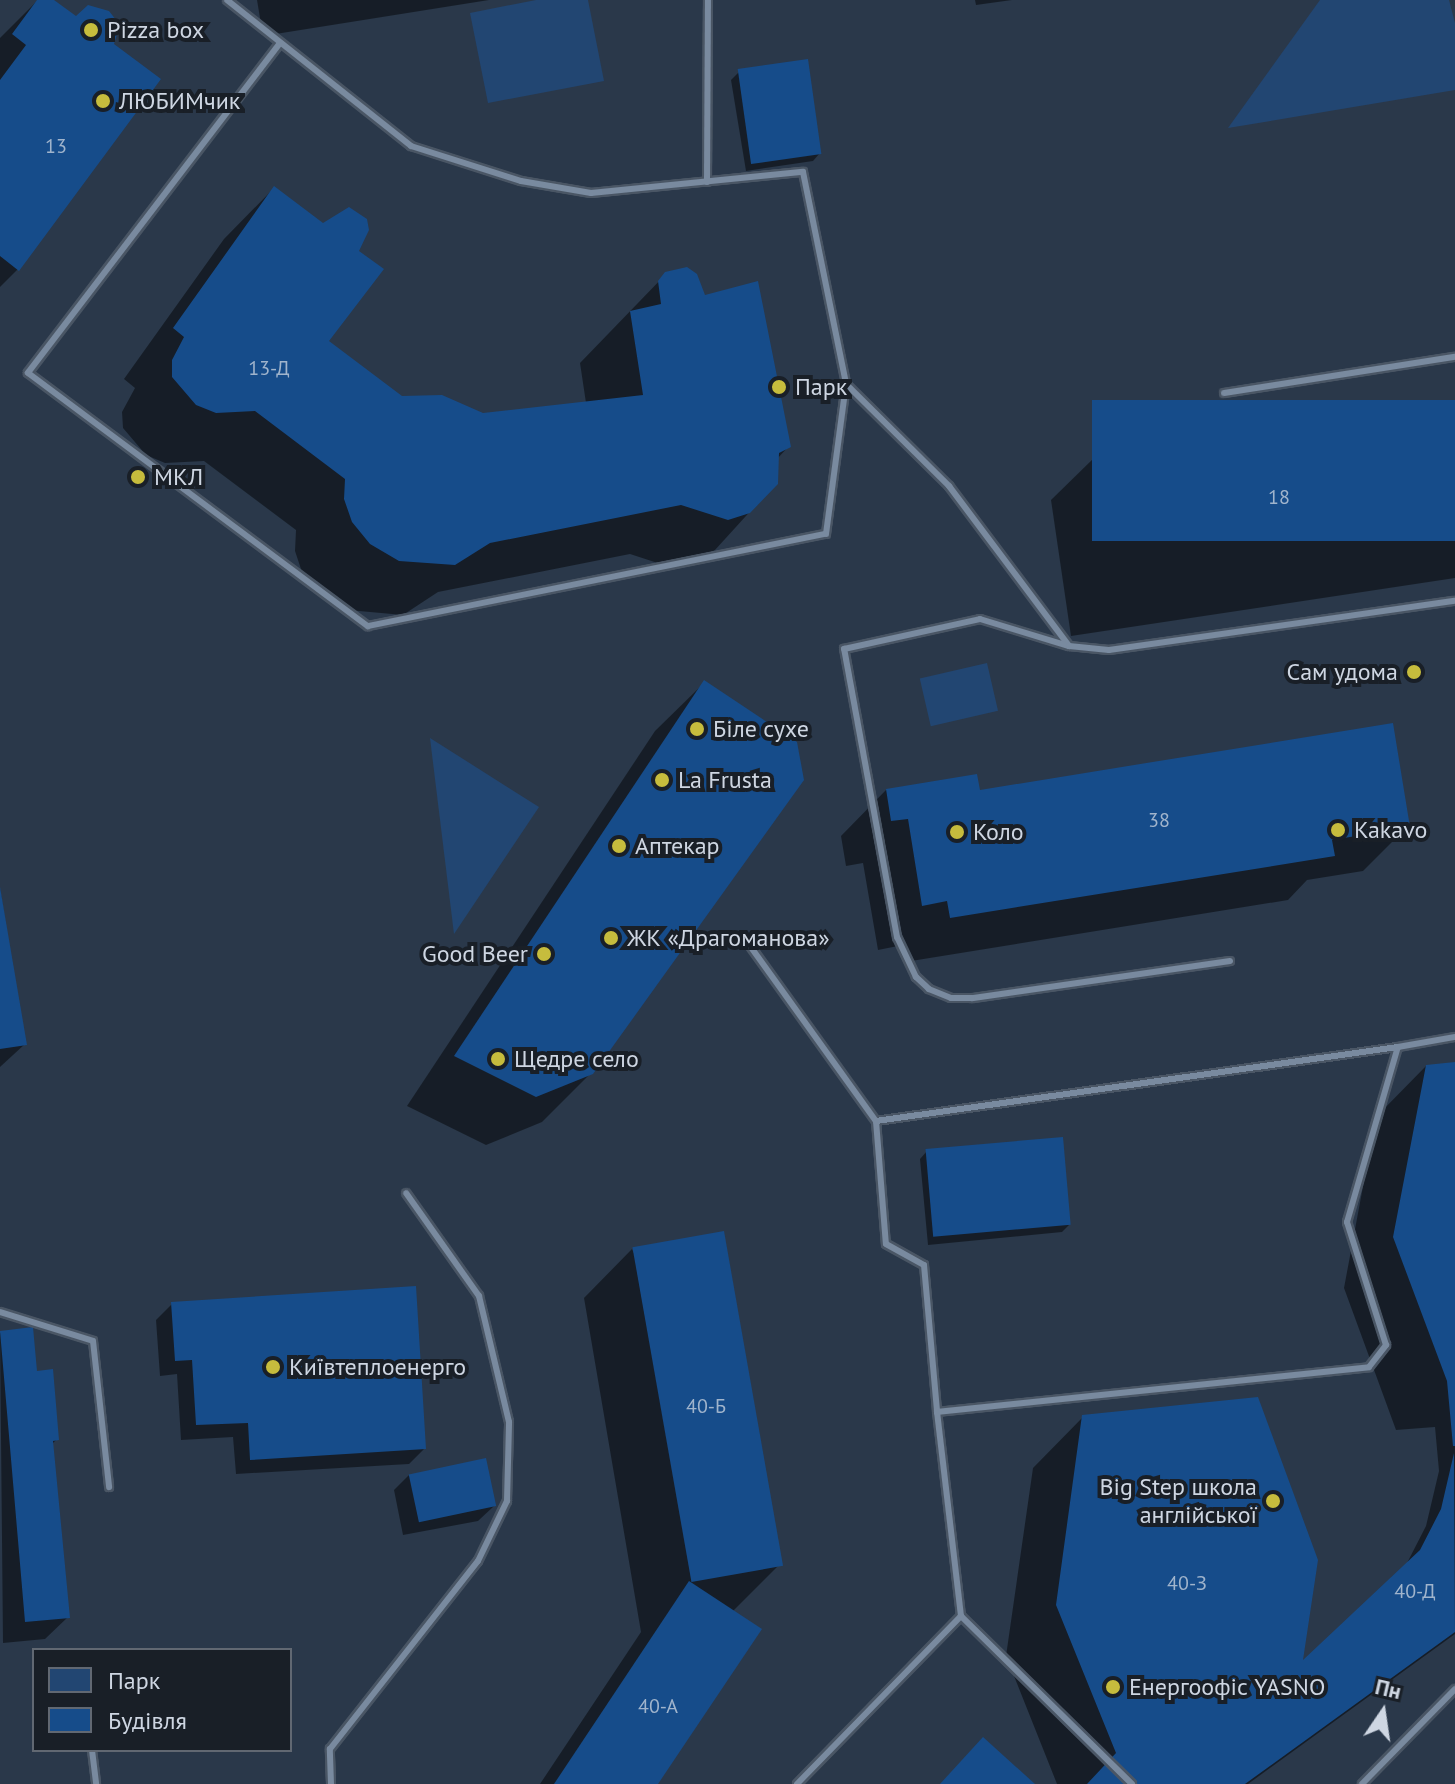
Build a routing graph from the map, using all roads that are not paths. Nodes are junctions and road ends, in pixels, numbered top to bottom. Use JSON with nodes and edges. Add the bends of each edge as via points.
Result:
{"nodes":[{"id":1,"x":227,"y":0,"type":"edge"},
{"id":2,"x":708,"y":0,"type":"edge"},
{"id":3,"x":280,"y":43,"type":"junction"},
{"id":4,"x":707,"y":182,"type":"junction"},
{"id":5,"x":1455,"y":357,"type":"edge"},
{"id":6,"x":846,"y":384,"type":"junction"},
{"id":7,"x":1224,"y":393,"type":"dead end"},
{"id":8,"x":1455,"y":601,"type":"edge"},
{"id":9,"x":1069,"y":646,"type":"junction"},
{"id":10,"x":745,"y":939,"type":"dead end"},
{"id":11,"x":1230,"y":961,"type":"dead end"},
{"id":12,"x":1455,"y":1037,"type":"edge"},
{"id":13,"x":1398,"y":1047,"type":"junction"},
{"id":14,"x":876,"y":1121,"type":"junction"},
{"id":15,"x":406,"y":1193,"type":"dead end"},
{"id":16,"x":0,"y":1312,"type":"edge"},
{"id":17,"x":937,"y":1412,"type":"junction"},
{"id":18,"x":109,"y":1487,"type":"dead end"},
{"id":19,"x":961,"y":1616,"type":"junction"},
{"id":20,"x":1455,"y":1689,"type":"edge"},
{"id":21,"x":92,"y":1752,"type":"edge"},
{"id":22,"x":96,"y":1784,"type":"edge"},
{"id":23,"x":331,"y":1784,"type":"edge"},
{"id":24,"x":797,"y":1784,"type":"edge"},
{"id":25,"x":1132,"y":1784,"type":"edge"},
{"id":26,"x":1362,"y":1784,"type":"edge"}],
"edges":[{"from":1,"to":3,"type":"lane"},
{"from":2,"to":4,"type":"lane"},
{"from":3,"to":4,"type":"lane","via":[[411,146],[521,181],[591,193]]},
{"from":3,"to":6,"type":"lane","via":[[28,373],[368,626],[826,534]]},
{"from":4,"to":6,"type":"lane","via":[[803,172]]},
{"from":5,"to":7,"type":"lane"},
{"from":6,"to":9,"type":"lane","via":[[949,486]]},
{"from":8,"to":9,"type":"lane","via":[[1109,650]]},
{"from":9,"to":11,"type":"lane","via":[[980,619],[844,649],[897,937],[906,958],[929,989],[951,998]]},
{"from":10,"to":14,"type":"lane"},
{"from":12,"to":13,"type":"lane"},
{"from":13,"to":14,"type":"lane"},
{"from":13,"to":17,"type":"lane","via":[[1347,1222],[1386,1345],[1369,1367]]},
{"from":14,"to":17,"type":"lane","via":[[886,1244],[924,1265]]},
{"from":15,"to":23,"type":"lane","via":[[479,1296],[509,1422],[507,1501],[478,1561],[330,1749]]},
{"from":16,"to":18,"type":"lane","via":[[93,1341]]},
{"from":17,"to":19,"type":"lane"},
{"from":19,"to":24,"type":"lane"},
{"from":19,"to":25,"type":"lane"},
{"from":20,"to":26,"type":"lane"},
{"from":21,"to":22,"type":"lane"}]}
